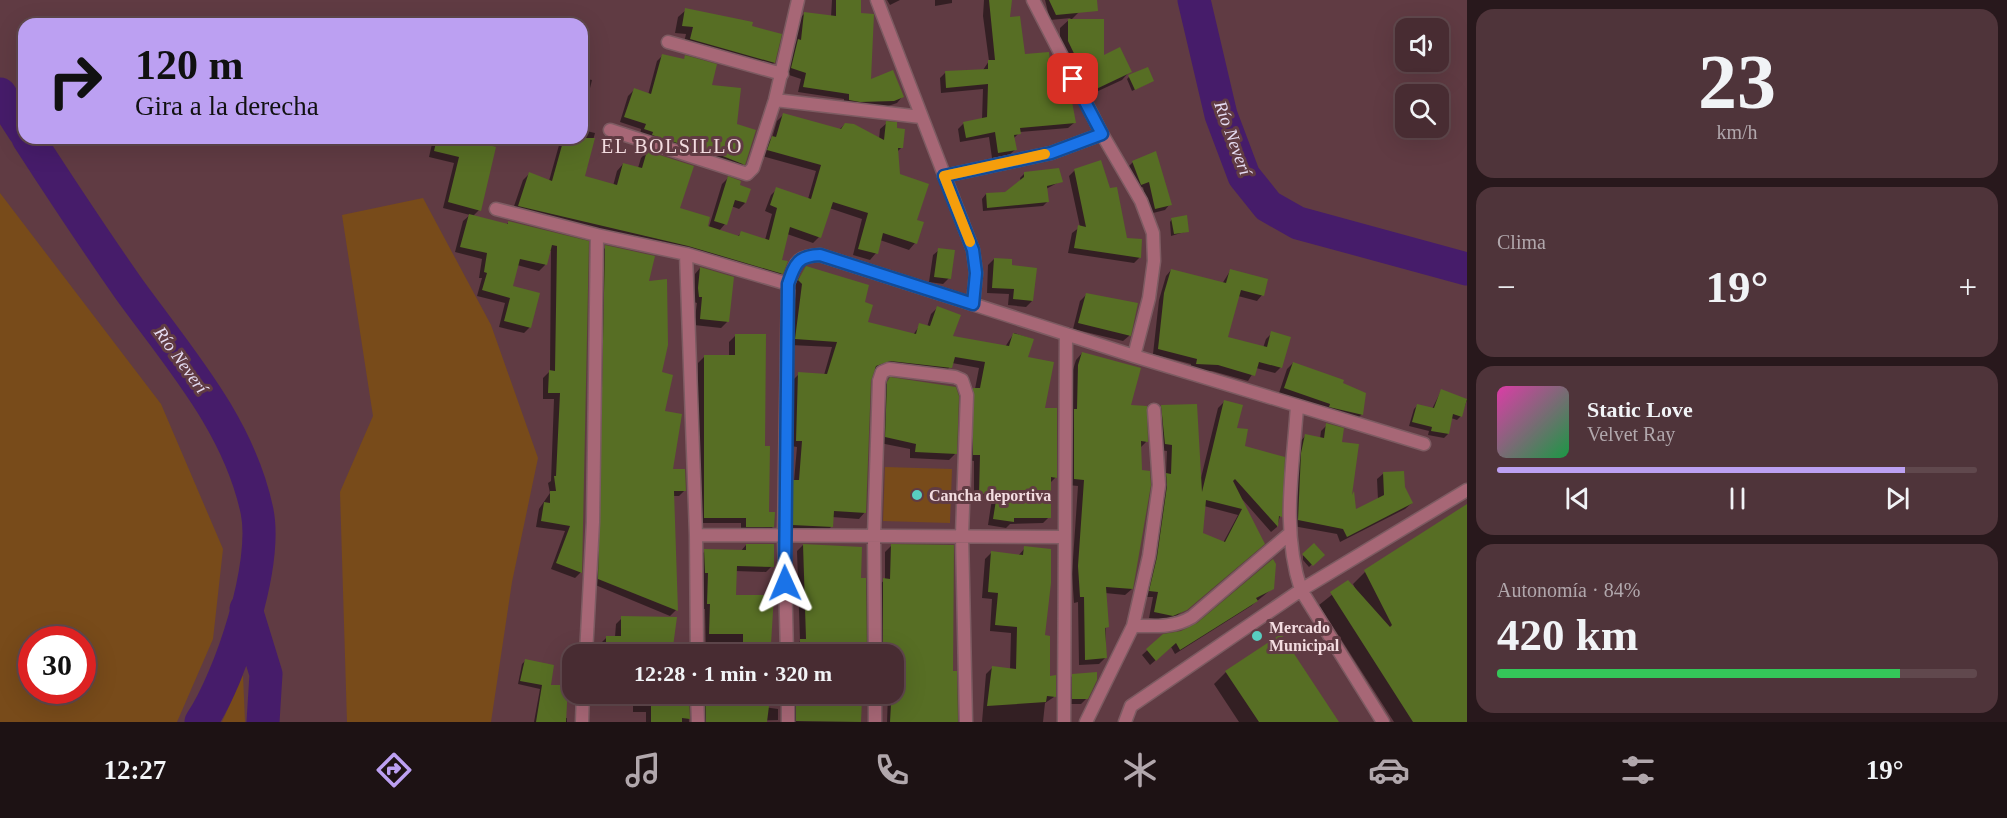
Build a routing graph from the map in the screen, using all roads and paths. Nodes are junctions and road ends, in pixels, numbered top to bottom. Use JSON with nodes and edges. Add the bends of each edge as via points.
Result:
{"nodes":[{"id":1,"x":798,"y":0,"type":"edge"},
{"id":2,"x":877,"y":0,"type":"edge"},
{"id":3,"x":1033,"y":0,"type":"edge"},
{"id":4,"x":668,"y":42,"type":"dead end"},
{"id":5,"x":782,"y":74,"type":"junction"},
{"id":6,"x":775,"y":100,"type":"junction"},
{"id":7,"x":921,"y":117,"type":"junction"},
{"id":8,"x":610,"y":130,"type":"dead end"},
{"id":9,"x":1102,"y":134,"type":"junction"},
{"id":10,"x":944,"y":176,"type":"junction"},
{"id":11,"x":496,"y":209,"type":"dead end"},
{"id":12,"x":597,"y":235,"type":"junction"},
{"id":13,"x":686,"y":254,"type":"junction"},
{"id":14,"x":788,"y":284,"type":"junction"},
{"id":15,"x":973,"y":304,"type":"junction"},
{"id":16,"x":1066,"y":334,"type":"junction"},
{"id":17,"x":1134,"y":356,"type":"junction"},
{"id":18,"x":1297,"y":406,"type":"junction"},
{"id":19,"x":1154,"y":410,"type":"dead end"},
{"id":20,"x":1424,"y":444,"type":"dead end"},
{"id":21,"x":1467,"y":490,"type":"edge"},
{"id":22,"x":962,"y":535,"type":"junction"},
{"id":23,"x":1288,"y":535,"type":"junction"},
{"id":24,"x":696,"y":536,"type":"junction"},
{"id":25,"x":784,"y":536,"type":"junction"},
{"id":26,"x":874,"y":536,"type":"junction"},
{"id":27,"x":1064,"y":537,"type":"junction"},
{"id":28,"x":1301,"y":590,"type":"junction"},
{"id":29,"x":1134,"y":626,"type":"junction"},
{"id":30,"x":587,"y":644,"type":"edge"},
{"id":31,"x":697,"y":644,"type":"edge"},
{"id":32,"x":787,"y":644,"type":"edge"},
{"id":33,"x":875,"y":644,"type":"edge"},
{"id":34,"x":583,"y":704,"type":"edge"},
{"id":35,"x":697,"y":704,"type":"edge"},
{"id":36,"x":788,"y":704,"type":"edge"},
{"id":37,"x":875,"y":704,"type":"edge"},
{"id":38,"x":582,"y":722,"type":"edge"},
{"id":39,"x":698,"y":722,"type":"edge"},
{"id":40,"x":788,"y":722,"type":"edge"},
{"id":41,"x":875,"y":722,"type":"edge"},
{"id":42,"x":966,"y":722,"type":"edge"},
{"id":43,"x":1064,"y":722,"type":"edge"},
{"id":44,"x":1086,"y":722,"type":"edge"},
{"id":45,"x":1125,"y":722,"type":"edge"},
{"id":46,"x":1383,"y":722,"type":"edge"}],
"edges":[{"from":1,"to":5,"type":"street"},
{"from":2,"to":7,"type":"street"},
{"from":3,"to":9,"type":"street"},
{"from":4,"to":5,"type":"street"},
{"from":5,"to":6,"type":"street"},
{"from":6,"to":7,"type":"street"},
{"from":6,"to":8,"type":"street","via":[[753,168],[747,174]]},
{"from":7,"to":10,"type":"street"},
{"from":9,"to":10,"type":"street","via":[[1051,153]]},
{"from":9,"to":17,"type":"street","via":[[1141,201],[1153,233],[1149,298]]},
{"from":10,"to":15,"type":"street","via":[[973,250]]},
{"from":11,"to":12,"type":"street"},
{"from":12,"to":13,"type":"street"},
{"from":12,"to":30,"type":"street","via":[[593,522]]},
{"from":13,"to":14,"type":"street"},
{"from":13,"to":24,"type":"street"},
{"from":14,"to":15,"type":"street","via":[[796,261],[820,255]]},
{"from":14,"to":25,"type":"street"},
{"from":15,"to":16,"type":"street"},
{"from":16,"to":17,"type":"street"},
{"from":16,"to":27,"type":"street"},
{"from":17,"to":18,"type":"street"},
{"from":18,"to":20,"type":"street"},
{"from":18,"to":23,"type":"street"},
{"from":19,"to":29,"type":"street","via":[[1159,485]]},
{"from":21,"to":28,"type":"street"},
{"from":22,"to":26,"type":"street"},
{"from":22,"to":26,"type":"street","via":[[968,394],[965,386],[955,377],[889,369],[882,372],[879,381]]},
{"from":22,"to":27,"type":"street"},
{"from":22,"to":42,"type":"street"},
{"from":23,"to":28,"type":"street"},
{"from":23,"to":29,"type":"street","via":[[1192,617],[1164,626]]},
{"from":24,"to":25,"type":"street"},
{"from":24,"to":31,"type":"street"},
{"from":25,"to":26,"type":"street"},
{"from":25,"to":32,"type":"street"},
{"from":26,"to":33,"type":"street"},
{"from":27,"to":43,"type":"street"},
{"from":28,"to":45,"type":"street","via":[[1131,706]]},
{"from":28,"to":46,"type":"street"},
{"from":29,"to":44,"type":"street"},
{"from":34,"to":38,"type":"street"},
{"from":35,"to":39,"type":"street"},
{"from":36,"to":40,"type":"street"},
{"from":37,"to":41,"type":"street"}]}
